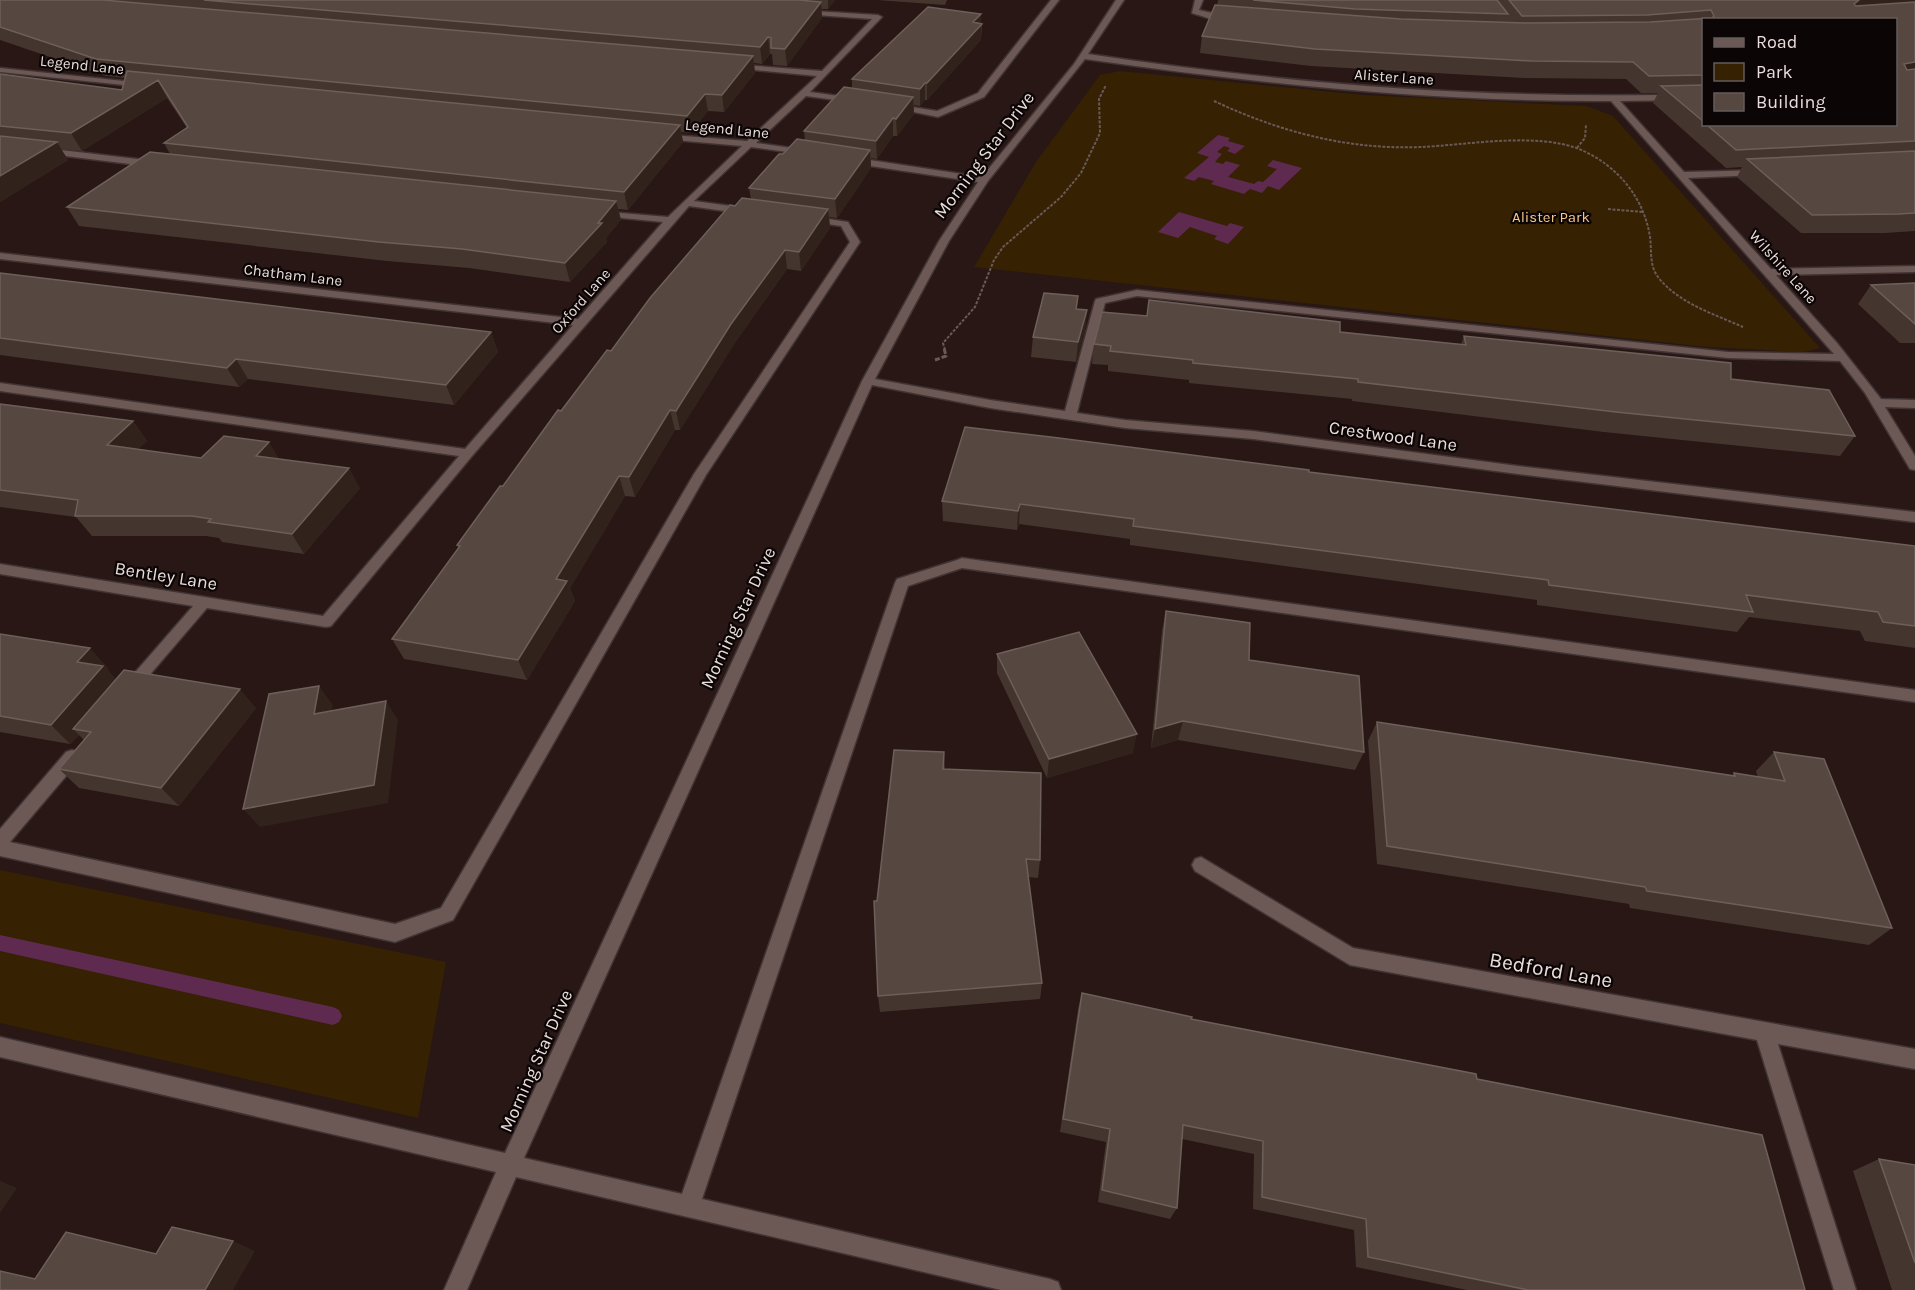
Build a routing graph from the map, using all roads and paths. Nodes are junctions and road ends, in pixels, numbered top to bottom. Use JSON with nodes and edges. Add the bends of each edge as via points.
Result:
{"nodes":[{"id":1,"x":1055,"y":0,"type":"edge"},
{"id":2,"x":1120,"y":0,"type":"edge"},
{"id":3,"x":1199,"y":0,"type":"edge"},
{"id":4,"x":796,"y":11,"type":"edge"},
{"id":5,"x":1236,"y":19,"type":"edge"},
{"id":6,"x":1084,"y":56,"type":"junction"},
{"id":7,"x":730,"y":66,"type":"edge"},
{"id":8,"x":0,"y":70,"type":"edge"},
{"id":9,"x":824,"y":74,"type":"junction"},
{"id":10,"x":1112,"y":80,"type":"dead end"},
{"id":11,"x":149,"y":85,"type":"edge"},
{"id":12,"x":804,"y":93,"type":"junction"},
{"id":13,"x":1702,"y":97,"type":"edge"},
{"id":14,"x":1208,"y":98,"type":"dead end"},
{"id":15,"x":1614,"y":100,"type":"junction"},
{"id":16,"x":860,"y":102,"type":"edge"},
{"id":17,"x":882,"y":105,"type":"edge"},
{"id":18,"x":1586,"y":121,"type":"dead end"},
{"id":19,"x":652,"y":135,"type":"edge"},
{"id":20,"x":748,"y":144,"type":"junction"},
{"id":21,"x":1576,"y":148,"type":"junction"},
{"id":22,"x":35,"y":150,"type":"edge"},
{"id":23,"x":817,"y":155,"type":"edge"},
{"id":24,"x":841,"y":158,"type":"edge"},
{"id":25,"x":165,"y":165,"type":"edge"},
{"id":26,"x":1775,"y":171,"type":"edge"},
{"id":27,"x":1681,"y":175,"type":"junction"},
{"id":28,"x":984,"y":180,"type":"junction"},
{"id":29,"x":687,"y":203,"type":"junction"},
{"id":30,"x":1608,"y":209,"type":"dead end"},
{"id":31,"x":588,"y":211,"type":"edge"},
{"id":32,"x":765,"y":213,"type":"edge"},
{"id":33,"x":1644,"y":213,"type":"junction"},
{"id":34,"x":799,"y":218,"type":"edge"},
{"id":35,"x":670,"y":220,"type":"junction"},
{"id":36,"x":0,"y":256,"type":"edge"},
{"id":37,"x":1915,"y":269,"type":"edge"},
{"id":38,"x":1768,"y":272,"type":"junction"},
{"id":39,"x":582,"y":323,"type":"junction"},
{"id":40,"x":1748,"y":330,"type":"dead end"},
{"id":41,"x":1843,"y":358,"type":"junction"},
{"id":42,"x":935,"y":360,"type":"dead end"},
{"id":43,"x":868,"y":381,"type":"junction"},
{"id":44,"x":0,"y":387,"type":"edge"},
{"id":45,"x":1876,"y":403,"type":"junction"},
{"id":46,"x":1915,"y":404,"type":"edge"},
{"id":47,"x":1070,"y":416,"type":"junction"},
{"id":48,"x":468,"y":453,"type":"junction"},
{"id":49,"x":1915,"y":466,"type":"edge"},
{"id":50,"x":1915,"y":517,"type":"edge"},
{"id":51,"x":0,"y":569,"type":"edge"},
{"id":52,"x":204,"y":602,"type":"junction"},
{"id":53,"x":326,"y":622,"type":"joint"},
{"id":54,"x":1915,"y":696,"type":"edge"},
{"id":55,"x":121,"y":700,"type":"edge"},
{"id":56,"x":83,"y":744,"type":"edge"},
{"id":57,"x":0,"y":841,"type":"edge"},
{"id":58,"x":0,"y":848,"type":"edge"},
{"id":59,"x":1201,"y":865,"type":"dead end"},
{"id":60,"x":1764,"y":1031,"type":"junction"},
{"id":61,"x":0,"y":1047,"type":"edge"},
{"id":62,"x":1915,"y":1059,"type":"edge"},
{"id":63,"x":511,"y":1164,"type":"junction"},
{"id":64,"x":689,"y":1206,"type":"junction"},
{"id":65,"x":455,"y":1290,"type":"edge"},
{"id":66,"x":1050,"y":1290,"type":"edge"},
{"id":67,"x":1845,"y":1290,"type":"edge"}],
"edges":[{"from":1,"to":17,"type":"street","via":[[981,95],[938,114]]},
{"from":2,"to":6,"type":"street","name":"Morning Star Drive"},
{"from":3,"to":5,"type":"street","via":[[1195,11]]},
{"from":4,"to":9,"type":"street","name":"Oxford Lane","via":[[878,17]]},
{"from":6,"to":15,"type":"street","name":"Alister Lane","via":[[1351,88]]},
{"from":6,"to":28,"type":"street","name":"Morning Star Drive"},
{"from":7,"to":9,"type":"street"},
{"from":8,"to":11,"type":"street","name":"Legend Lane"},
{"from":9,"to":12,"type":"street","name":"Oxford Lane"},
{"from":10,"to":42,"type":"path","via":[[1100,94],[1099,134],[1080,175],[1003,247],[989,268],[978,301],[943,343],[946,356]]},
{"from":12,"to":16,"type":"street"},
{"from":12,"to":20,"type":"street","name":"Oxford Lane"},
{"from":13,"to":15,"type":"street","name":"Alister Lane"},
{"from":14,"to":21,"type":"path","via":[[1266,124],[1347,143],[1419,148],[1512,139]]},
{"from":15,"to":27,"type":"street","name":"Wilshire Lane"},
{"from":18,"to":21,"type":"path","via":[[1585,138]]},
{"from":19,"to":20,"type":"street","name":"Legend Lane"},
{"from":20,"to":23,"type":"street","name":"Legend Lane"},
{"from":20,"to":29,"type":"street","name":"Oxford Lane"},
{"from":21,"to":33,"type":"path","via":[[1614,168]]},
{"from":22,"to":25,"type":"street"},
{"from":24,"to":28,"type":"street"},
{"from":26,"to":27,"type":"street"},
{"from":27,"to":38,"type":"street","name":"Wilshire Lane"},
{"from":28,"to":43,"type":"street","name":"Morning Star Drive","via":[[944,241]]},
{"from":29,"to":32,"type":"street"},
{"from":29,"to":35,"type":"street","name":"Oxford Lane"},
{"from":30,"to":33,"type":"path"},
{"from":31,"to":35,"type":"street"},
{"from":33,"to":40,"type":"path","via":[[1650,261],[1656,275],[1691,302]]},
{"from":34,"to":58,"type":"street","via":[[844,224],[855,242],[700,474],[447,914],[395,933]]},
{"from":35,"to":39,"type":"street","name":"Oxford Lane"},
{"from":36,"to":39,"type":"street","name":"Chatham Lane"},
{"from":37,"to":38,"type":"street"},
{"from":38,"to":41,"type":"street","name":"Wilshire Lane"},
{"from":39,"to":48,"type":"street","name":"Oxford Lane"},
{"from":41,"to":45,"type":"street","name":"Wilshire Lane"},
{"from":41,"to":47,"type":"street","via":[[1728,355],[1137,293],[1100,301]]},
{"from":43,"to":47,"type":"street","name":"Crestwood Lane"},
{"from":43,"to":63,"type":"street","name":"Morning Star Drive"},
{"from":44,"to":48,"type":"street"},
{"from":45,"to":46,"type":"street"},
{"from":45,"to":49,"type":"street","name":"Wilshire Lane"},
{"from":47,"to":50,"type":"street","name":"Crestwood Lane"},
{"from":48,"to":53,"type":"street","name":"Oxford Lane"},
{"from":51,"to":52,"type":"street","name":"Bentley Lane"},
{"from":52,"to":53,"type":"street","name":"Bentley Lane"},
{"from":52,"to":55,"type":"street"},
{"from":54,"to":64,"type":"street","via":[[962,563],[902,583]]},
{"from":56,"to":57,"type":"street"},
{"from":59,"to":60,"type":"street","name":"Bedford Lane","via":[[1350,956]]},
{"from":60,"to":62,"type":"street","name":"Bedford Lane"},
{"from":60,"to":67,"type":"street"},
{"from":61,"to":63,"type":"street"},
{"from":63,"to":64,"type":"street"},
{"from":63,"to":65,"type":"street","name":"Morning Star Drive"},
{"from":64,"to":66,"type":"street"}]}
